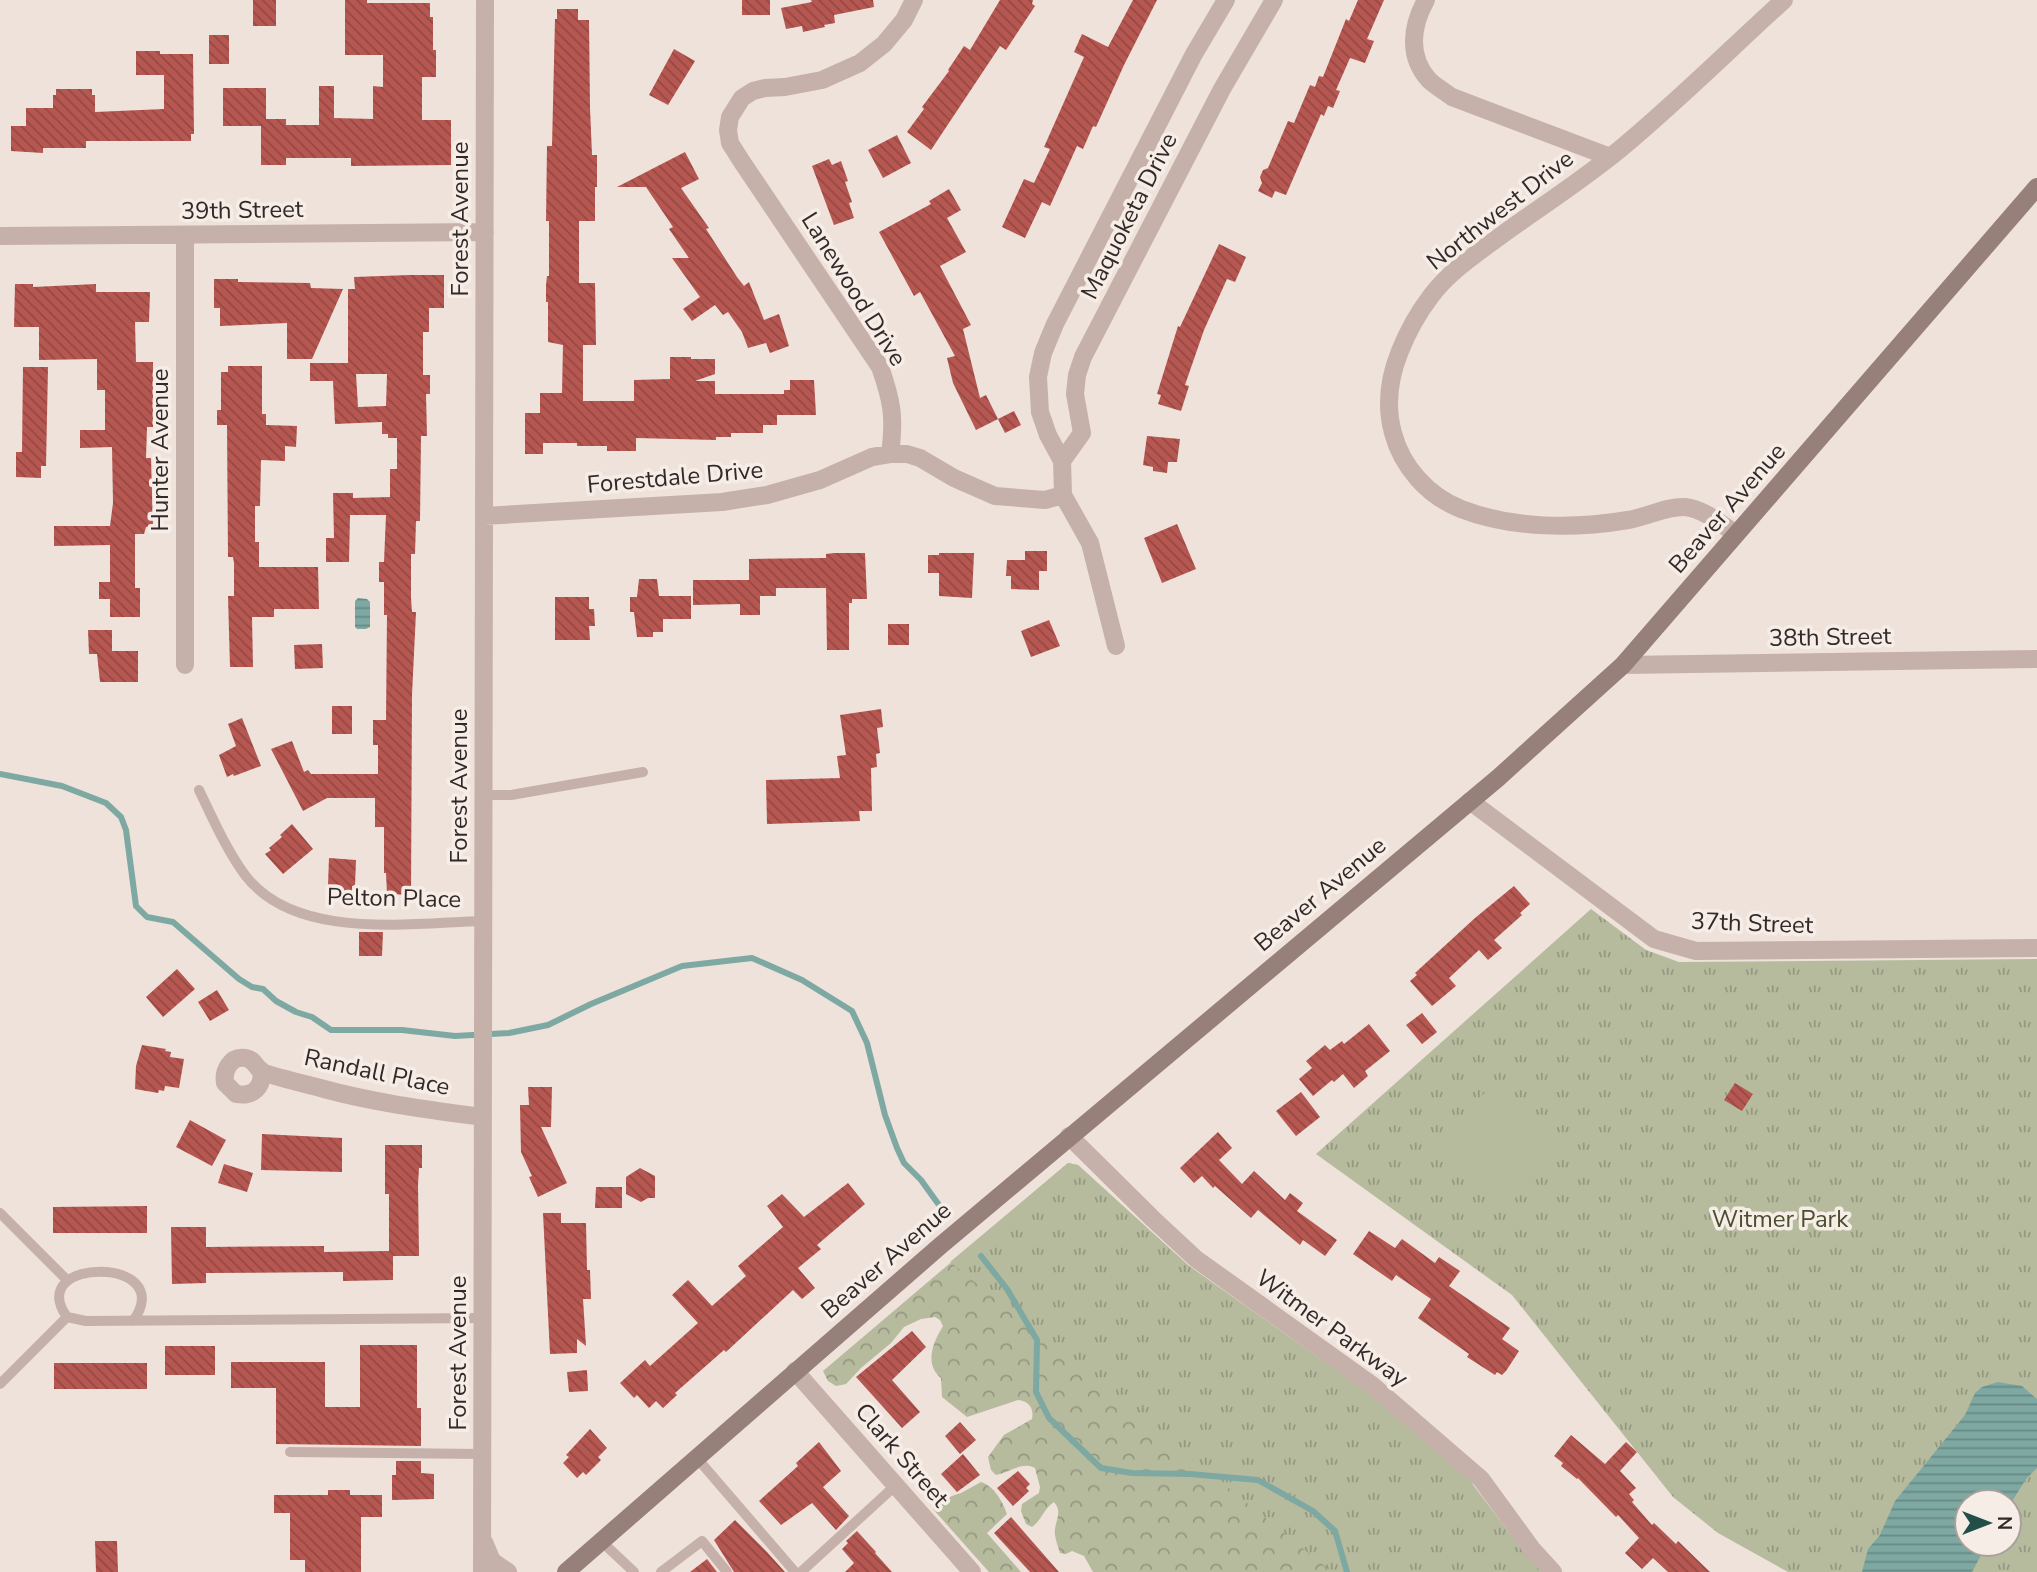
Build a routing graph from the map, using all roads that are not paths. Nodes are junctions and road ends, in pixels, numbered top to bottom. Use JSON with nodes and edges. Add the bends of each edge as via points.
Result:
{"nodes":[{"id":1,"x":485,"y":0,"type":"edge"},
{"id":2,"x":914,"y":0,"type":"edge"},
{"id":3,"x":1226,"y":0,"type":"edge"},
{"id":4,"x":1273,"y":0,"type":"edge"},
{"id":5,"x":1426,"y":0,"type":"edge"},
{"id":6,"x":1784,"y":0,"type":"edge"},
{"id":7,"x":1610,"y":157,"type":"junction"},
{"id":8,"x":2037,"y":187,"type":"edge"},
{"id":9,"x":485,"y":232,"type":"junction"},
{"id":10,"x":185,"y":234,"type":"junction"},
{"id":11,"x":0,"y":236,"type":"edge"},
{"id":12,"x":890,"y":454,"type":"junction"},
{"id":13,"x":1062,"y":461,"type":"junction"},
{"id":14,"x":1063,"y":495,"type":"junction"},
{"id":15,"x":484,"y":516,"type":"junction"},
{"id":16,"x":1737,"y":534,"type":"junction"},
{"id":17,"x":1116,"y":646,"type":"dead end"},
{"id":18,"x":2037,"y":659,"type":"edge"},
{"id":19,"x":185,"y":665,"type":"dead end"},
{"id":20,"x":1623,"y":665,"type":"junction"},
{"id":21,"x":643,"y":772,"type":"dead end"},
{"id":22,"x":199,"y":790,"type":"dead end"},
{"id":23,"x":483,"y":795,"type":"junction"},
{"id":24,"x":1470,"y":802,"type":"junction"},
{"id":25,"x":483,"y":921,"type":"junction"},
{"id":26,"x":2037,"y":948,"type":"edge"},
{"id":27,"x":261,"y":1070,"type":"dead end"},
{"id":28,"x":483,"y":1117,"type":"junction"},
{"id":29,"x":1069,"y":1136,"type":"junction"},
{"id":30,"x":0,"y":1213,"type":"edge"},
{"id":31,"x":66,"y":1279,"type":"junction"},
{"id":32,"x":67,"y":1317,"type":"junction"},
{"id":33,"x":483,"y":1318,"type":"junction"},
{"id":34,"x":133,"y":1321,"type":"junction"},
{"id":35,"x":795,"y":1371,"type":"junction"},
{"id":36,"x":0,"y":1384,"type":"edge"},
{"id":37,"x":290,"y":1452,"type":"dead end"},
{"id":38,"x":483,"y":1454,"type":"junction"},
{"id":39,"x":696,"y":1457,"type":"junction"},
{"id":40,"x":896,"y":1485,"type":"junction"},
{"id":41,"x":482,"y":1539,"type":"junction"},
{"id":42,"x":601,"y":1541,"type":"junction"},
{"id":43,"x":482,"y":1572,"type":"edge"},
{"id":44,"x":508,"y":1572,"type":"edge"},
{"id":45,"x":566,"y":1572,"type":"edge"},
{"id":46,"x":634,"y":1572,"type":"edge"},
{"id":47,"x":661,"y":1572,"type":"edge"},
{"id":48,"x":727,"y":1572,"type":"edge"},
{"id":49,"x":795,"y":1572,"type":"edge"},
{"id":50,"x":801,"y":1572,"type":"edge"},
{"id":51,"x":972,"y":1572,"type":"edge"},
{"id":52,"x":1553,"y":1572,"type":"edge"}],
"edges":[{"from":1,"to":9,"type":"street","name":"Forest Avenue"},
{"from":2,"to":12,"type":"street","name":"Lanewood Drive","via":[[884,44],[860,64],[822,80],[753,91],[742,98],[728,130],[742,162],[880,367],[892,403]]},
{"from":3,"to":13,"type":"street","name":"Maquoketa Drive","via":[[1194,54],[1043,353],[1038,377],[1040,412]]},
{"from":4,"to":13,"type":"street","name":"Maquoketa Drive","via":[[1083,357],[1075,394],[1082,433]]},
{"from":5,"to":7,"type":"street","via":[[1413,31],[1414,51],[1430,81],[1452,97]]},
{"from":6,"to":7,"type":"street","name":"Northwest Drive"},
{"from":7,"to":16,"type":"street","name":"Northwest Drive","via":[[1472,257],[1433,293],[1409,329],[1392,371],[1389,419],[1395,442],[1421,483],[1440,498],[1500,520],[1565,527],[1630,520],[1685,507]]},
{"from":8,"to":16,"type":"main road","name":"Beaver Avenue"},
{"from":9,"to":10,"type":"street","name":"39th Street"},
{"from":9,"to":15,"type":"street","name":"Forest Avenue"},
{"from":10,"to":11,"type":"street","name":"39th Street"},
{"from":10,"to":19,"type":"street","name":"Hunter Avenue"},
{"from":12,"to":14,"type":"street","name":"Forestdale Drive","via":[[920,458],[995,496],[1045,499]]},
{"from":12,"to":15,"type":"street","name":"Forestdale Drive","via":[[820,480],[722,502]]},
{"from":13,"to":14,"type":"street","name":"Maquoketa Drive"},
{"from":14,"to":17,"type":"street","name":"Maquoketa Drive","via":[[1090,543]]},
{"from":15,"to":23,"type":"street","name":"Forest Avenue"},
{"from":16,"to":20,"type":"main road","name":"Beaver Avenue"},
{"from":18,"to":20,"type":"street","name":"38th Street"},
{"from":20,"to":24,"type":"main road","name":"Beaver Avenue"},
{"from":21,"to":23,"type":"lane","via":[[511,795]]},
{"from":22,"to":25,"type":"lane","name":"Pelton Place","via":[[246,876],[290,909],[320,920]]},
{"from":23,"to":25,"type":"street","name":"Forest Avenue"},
{"from":24,"to":26,"type":"street","name":"37th Street","via":[[1654,939],[1696,951]]},
{"from":24,"to":29,"type":"main road","name":"Beaver Avenue"},
{"from":25,"to":28,"type":"street","name":"Forest Avenue"},
{"from":27,"to":28,"type":"street","name":"Randall Place","via":[[333,1091]]},
{"from":28,"to":33,"type":"street","name":"Forest Avenue"},
{"from":29,"to":35,"type":"main road","name":"Beaver Avenue"},
{"from":29,"to":52,"type":"street","name":"Witmer Parkway","via":[[1196,1259],[1371,1385],[1481,1479]]},
{"from":30,"to":31,"type":"lane"},
{"from":31,"to":32,"type":"lane","via":[[59,1298]]},
{"from":31,"to":34,"type":"lane","via":[[85,1273],[123,1274],[134,1279],[141,1300]]},
{"from":32,"to":34,"type":"lane"},
{"from":32,"to":36,"type":"lane"},
{"from":33,"to":34,"type":"lane"},
{"from":33,"to":38,"type":"street","name":"Forest Avenue"},
{"from":35,"to":39,"type":"main road","name":"Beaver Avenue"},
{"from":35,"to":40,"type":"street","name":"Clark Street"},
{"from":37,"to":38,"type":"lane"},
{"from":38,"to":41,"type":"street","name":"Forest Avenue"},
{"from":39,"to":42,"type":"main road","name":"Beaver Avenue"},
{"from":39,"to":49,"type":"lane"},
{"from":40,"to":50,"type":"lane"},
{"from":40,"to":51,"type":"street","name":"Clark Street"},
{"from":41,"to":43,"type":"street","name":"Forest Avenue"},
{"from":41,"to":44,"type":"street","via":[[492,1561]]},
{"from":42,"to":45,"type":"main road","name":"Beaver Avenue"},
{"from":42,"to":46,"type":"lane"},
{"from":47,"to":48,"type":"lane","via":[[702,1541]]}]}
